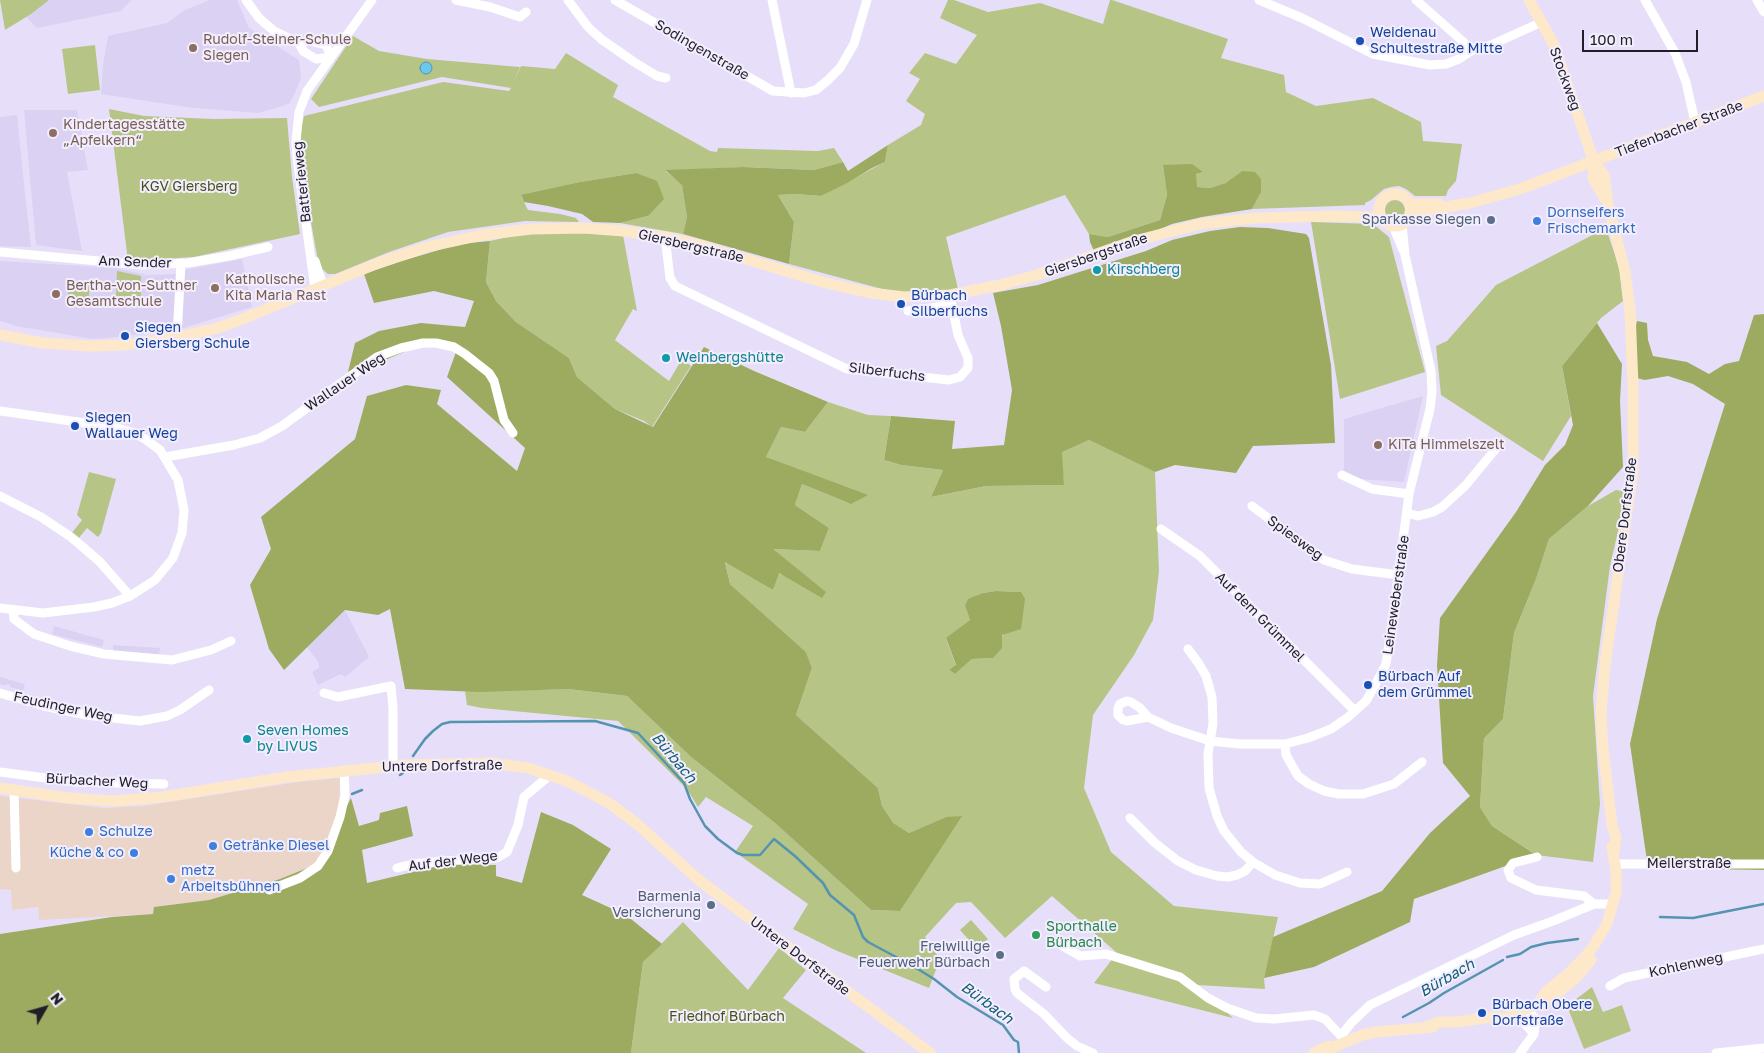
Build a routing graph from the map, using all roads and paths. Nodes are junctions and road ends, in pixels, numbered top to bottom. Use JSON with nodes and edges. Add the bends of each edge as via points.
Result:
{"nodes":[{"id":1,"x":246,"y":0,"type":"edge"},
{"id":2,"x":372,"y":0,"type":"edge"},
{"id":3,"x":456,"y":0,"type":"edge"},
{"id":4,"x":568,"y":0,"type":"edge"},
{"id":5,"x":615,"y":0,"type":"edge"},
{"id":6,"x":772,"y":0,"type":"edge"},
{"id":7,"x":867,"y":0,"type":"edge"},
{"id":8,"x":1259,"y":0,"type":"edge"},
{"id":9,"x":1416,"y":0,"type":"edge"},
{"id":10,"x":1529,"y":0,"type":"edge"},
{"id":11,"x":1645,"y":0,"type":"edge"},
{"id":12,"x":1757,"y":0,"type":"edge"},
{"id":13,"x":526,"y":12,"type":"dead end"},
{"id":14,"x":1764,"y":12,"type":"edge"},
{"id":15,"x":1542,"y":22,"type":"junction"},
{"id":16,"x":299,"y":43,"type":"junction"},
{"id":17,"x":1474,"y":49,"type":"junction"},
{"id":18,"x":331,"y":57,"type":"junction"},
{"id":19,"x":666,"y":78,"type":"dead end"},
{"id":20,"x":791,"y":92,"type":"junction"},
{"id":21,"x":1764,"y":96,"type":"edge"},
{"id":22,"x":1695,"y":122,"type":"junction"},
{"id":23,"x":1594,"y":162,"type":"junction"},
{"id":24,"x":1410,"y":209,"type":"junction"},
{"id":25,"x":1379,"y":213,"type":"junction"},
{"id":26,"x":1397,"y":225,"type":"junction"},
{"id":27,"x":665,"y":237,"type":"junction"},
{"id":28,"x":268,"y":247,"type":"dead end"},
{"id":29,"x":0,"y":252,"type":"edge"},
{"id":30,"x":181,"y":263,"type":"junction"},
{"id":31,"x":319,"y":287,"type":"junction"},
{"id":32,"x":950,"y":295,"type":"junction"},
{"id":33,"x":908,"y":311,"type":"dead end"},
{"id":34,"x":0,"y":335,"type":"edge"},
{"id":35,"x":177,"y":337,"type":"junction"},
{"id":36,"x":0,"y":411,"type":"edge"},
{"id":37,"x":513,"y":433,"type":"dead end"},
{"id":38,"x":1498,"y":444,"type":"dead end"},
{"id":39,"x":167,"y":459,"type":"junction"},
{"id":40,"x":1342,"y":475,"type":"dead end"},
{"id":41,"x":1409,"y":494,"type":"junction"},
{"id":42,"x":0,"y":496,"type":"edge"},
{"id":43,"x":1252,"y":506,"type":"dead end"},
{"id":44,"x":1407,"y":513,"type":"junction"},
{"id":45,"x":1161,"y":529,"type":"dead end"},
{"id":46,"x":1399,"y":576,"type":"junction"},
{"id":47,"x":130,"y":596,"type":"junction"},
{"id":48,"x":0,"y":608,"type":"edge"},
{"id":49,"x":13,"y":610,"type":"junction"},
{"id":50,"x":231,"y":641,"type":"dead end"},
{"id":51,"x":1188,"y":649,"type":"dead end"},
{"id":52,"x":209,"y":690,"type":"dead end"},
{"id":53,"x":0,"y":693,"type":"edge"},
{"id":54,"x":324,"y":693,"type":"dead end"},
{"id":55,"x":1355,"y":711,"type":"junction"},
{"id":56,"x":1148,"y":717,"type":"dead end"},
{"id":57,"x":1210,"y":741,"type":"junction"},
{"id":58,"x":1285,"y":744,"type":"junction"},
{"id":59,"x":1422,"y":762,"type":"dead end"},
{"id":60,"x":393,"y":766,"type":"junction"},
{"id":61,"x":344,"y":770,"type":"junction"},
{"id":62,"x":0,"y":772,"type":"edge"},
{"id":63,"x":550,"y":775,"type":"junction"},
{"id":64,"x":164,"y":784,"type":"dead end"},
{"id":65,"x":0,"y":788,"type":"edge"},
{"id":66,"x":14,"y":790,"type":"junction"},
{"id":67,"x":1130,"y":818,"type":"dead end"},
{"id":68,"x":1537,"y":857,"type":"dead end"},
{"id":69,"x":1253,"y":862,"type":"junction"},
{"id":70,"x":1615,"y":864,"type":"junction"},
{"id":71,"x":1764,"y":864,"type":"edge"},
{"id":72,"x":16,"y":868,"type":"dead end"},
{"id":73,"x":397,"y":868,"type":"dead end"},
{"id":74,"x":1347,"y":872,"type":"dead end"},
{"id":75,"x":269,"y":890,"type":"dead end"},
{"id":76,"x":1594,"y":904,"type":"junction"},
{"id":77,"x":1612,"y":904,"type":"junction"},
{"id":78,"x":1054,"y":941,"type":"dead end"},
{"id":79,"x":1764,"y":949,"type":"edge"},
{"id":80,"x":1610,"y":986,"type":"dead end"},
{"id":81,"x":1046,"y":987,"type":"dead end"},
{"id":82,"x":1522,"y":1011,"type":"junction"},
{"id":83,"x":1346,"y":1039,"type":"junction"},
{"id":84,"x":1764,"y":1048,"type":"edge"},
{"id":85,"x":1330,"y":1050,"type":"edge"},
{"id":86,"x":930,"y":1053,"type":"edge"},
{"id":87,"x":1093,"y":1053,"type":"edge"},
{"id":88,"x":1314,"y":1053,"type":"edge"},
{"id":89,"x":1520,"y":1053,"type":"edge"},
{"id":90,"x":1716,"y":1053,"type":"edge"}],
"edges":[{"from":1,"to":16,"type":"street","via":[[274,31]]},
{"from":2,"to":18,"type":"street","name":"Batterieweg"},
{"from":3,"to":13,"type":"street","via":[[520,17]]},
{"from":4,"to":19,"type":"street","via":[[588,27],[602,39],[634,62]]},
{"from":5,"to":20,"type":"street","name":"Sodingenstraße","via":[[773,91]]},
{"from":6,"to":20,"type":"street"},
{"from":7,"to":20,"type":"street","name":"Sodingenstraße","via":[[854,44],[840,68],[816,90]]},
{"from":8,"to":17,"type":"street","via":[[1373,54],[1430,65],[1446,64]]},
{"from":9,"to":17,"type":"street"},
{"from":10,"to":15,"type":"street","name":"Stockweg"},
{"from":11,"to":22,"type":"street","via":[[1675,53]]},
{"from":12,"to":14,"type":"street"},
{"from":15,"to":17,"type":"street","via":[[1482,49]]},
{"from":15,"to":23,"type":"street","name":"Stockweg","via":[[1554,45]]},
{"from":16,"to":18,"type":"street","via":[[303,51],[316,59]]},
{"from":16,"to":18,"type":"street","via":[[310,40],[326,45]]},
{"from":18,"to":31,"type":"street","name":"Batterieweg","via":[[306,91],[297,124],[297,158]]},
{"from":21,"to":22,"type":"street","name":"Tiefenbacher Straße"},
{"from":22,"to":23,"type":"street","name":"Tiefenbacher Straße"},
{"from":23,"to":24,"type":"street","via":[[1470,203],[1432,210]]},
{"from":23,"to":70,"type":"street","name":"Obere Dorfstraße","via":[[1593,178],[1608,205],[1628,291],[1634,403],[1631,491],[1602,688],[1602,740]]},
{"from":24,"to":25,"type":"street","via":[[1402,196],[1392,194],[1383,199]]},
{"from":24,"to":26,"type":"street","via":[[1406,222]]},
{"from":25,"to":26,"type":"street","via":[[1388,225]]},
{"from":25,"to":32,"type":"street","name":"Giersbergstraße","via":[[1256,218],[1200,224],[1131,242],[1016,281]]},
{"from":26,"to":41,"type":"street","name":"Leineweberstraße","via":[[1432,392]]},
{"from":27,"to":31,"type":"street","name":"Giersbergstraße","via":[[584,228],[490,234],[406,253]]},
{"from":27,"to":32,"type":"street","name":"Giersbergstraße","via":[[871,294],[904,297]]},
{"from":27,"to":32,"type":"street","name":"Silberfuchs","via":[[670,278],[675,286],[847,369],[949,380],[960,377],[968,368],[968,358],[958,335]]},
{"from":28,"to":30,"type":"street","name":"Am Sender"},
{"from":29,"to":30,"type":"street","name":"Am Sender","via":[[142,265]]},
{"from":30,"to":35,"type":"street"},
{"from":31,"to":35,"type":"street","name":"Giersbergstraße","via":[[260,311],[237,313],[205,330]]},
{"from":32,"to":33,"type":"street","name":"Giersbergstraße","via":[[938,307]]},
{"from":34,"to":35,"type":"street","name":"Giersbergstraße","via":[[43,343],[92,346],[129,345]]},
{"from":36,"to":39,"type":"street","via":[[132,432],[145,438]]},
{"from":37,"to":39,"type":"street","name":"Wallauer Weg","via":[[504,420],[489,373],[454,347],[424,342],[377,357],[282,426],[260,438]]},
{"from":38,"to":44,"type":"street","via":[[1450,502],[1418,516]]},
{"from":39,"to":47,"type":"street","via":[[178,480],[183,502],[180,541],[160,575]]},
{"from":40,"to":41,"type":"street","via":[[1372,489]]},
{"from":41,"to":44,"type":"street","name":"Leineweberstraße"},
{"from":42,"to":47,"type":"street","via":[[71,537],[99,561]]},
{"from":43,"to":46,"type":"street","name":"Spiesweg","via":[[1324,560],[1352,570]]},
{"from":44,"to":46,"type":"street","name":"Leineweberstraße"},
{"from":45,"to":55,"type":"street","name":"Auf dem Grümmel","via":[[1200,556]]},
{"from":46,"to":55,"type":"street","name":"Leineweberstraße","via":[[1386,664],[1366,701]]},
{"from":47,"to":49,"type":"street","via":[[78,610],[43,613]]},
{"from":48,"to":49,"type":"street"},
{"from":49,"to":50,"type":"street","via":[[14,619],[34,634],[104,654],[172,660]]},
{"from":51,"to":57,"type":"street","via":[[1206,676],[1212,697]]},
{"from":52,"to":53,"type":"street","name":"Feudinger Weg","via":[[168,716],[140,721],[86,715]]},
{"from":54,"to":60,"type":"street","via":[[338,697],[391,686]]},
{"from":55,"to":58,"type":"street","name":"Leineweberstraße","via":[[1331,729]]},
{"from":56,"to":57,"type":"street","name":"Leineweberstraße"},
{"from":57,"to":58,"type":"street","name":"Leineweberstraße"},
{"from":57,"to":69,"type":"street","via":[[1208,775],[1211,798],[1224,831]]},
{"from":58,"to":59,"type":"street","via":[[1286,755],[1298,776],[1317,788],[1339,794],[1363,794],[1394,784]]},
{"from":60,"to":61,"type":"street","name":"Untere Dorfstraße"},
{"from":60,"to":63,"type":"street","name":"Untere Dorfstraße","via":[[492,763]]},
{"from":61,"to":66,"type":"street","name":"Untere Dorfstraße","via":[[274,778],[153,799],[114,801]]},
{"from":61,"to":75,"type":"street","via":[[345,795],[328,851],[318,866],[300,878]]},
{"from":62,"to":64,"type":"street","name":"Bürbacher Weg","via":[[76,782]]},
{"from":63,"to":73,"type":"street","name":"Auf der Wege","via":[[524,797],[507,852],[497,858]]},
{"from":63,"to":86,"type":"street","name":"Untere Dorfstraße","via":[[609,802],[700,881]]},
{"from":65,"to":66,"type":"street","name":"Untere Dorfstraße"},
{"from":66,"to":72,"type":"street"},
{"from":67,"to":69,"type":"street","via":[[1155,843],[1196,870],[1228,877],[1245,871]]},
{"from":68,"to":76,"type":"street","via":[[1514,864],[1508,870],[1511,878],[1536,890],[1584,896]]},
{"from":69,"to":74,"type":"street","via":[[1275,875],[1311,884],[1320,884]]},
{"from":70,"to":71,"type":"street","name":"Meilerstraße"},
{"from":70,"to":77,"type":"street","name":"Obere Dorfstraße","via":[[1610,881]]},
{"from":76,"to":77,"type":"street","name":"Obere Dorfstraße"},
{"from":76,"to":83,"type":"street","name":"Obere Dorfstraße","via":[[1514,935],[1370,1005],[1351,1023]]},
{"from":77,"to":82,"type":"street","name":"Obere Dorfstraße","via":[[1607,924],[1595,944],[1593,958],[1574,980],[1551,998]]},
{"from":78,"to":83,"type":"street","via":[[1080,956],[1106,954],[1180,977],[1208,998],[1256,1018],[1314,1015],[1325,1019]]},
{"from":79,"to":80,"type":"street","name":"Kohlenweg","via":[[1624,978]]},
{"from":81,"to":87,"type":"street","via":[[1024,971],[1014,979],[1017,993],[1077,1046]]},
{"from":82,"to":83,"type":"street","name":"Obere Dorfstraße","via":[[1505,1018],[1456,1022],[1441,1028],[1376,1032]]},
{"from":82,"to":89,"type":"street","via":[[1536,1019],[1534,1034]]},
{"from":83,"to":85,"type":"street","name":"Obere Dorfstraße"},
{"from":84,"to":90,"type":"street"},
{"from":85,"to":88,"type":"street","name":"Obere Dorfstraße","via":[[1328,1046]]}]}
